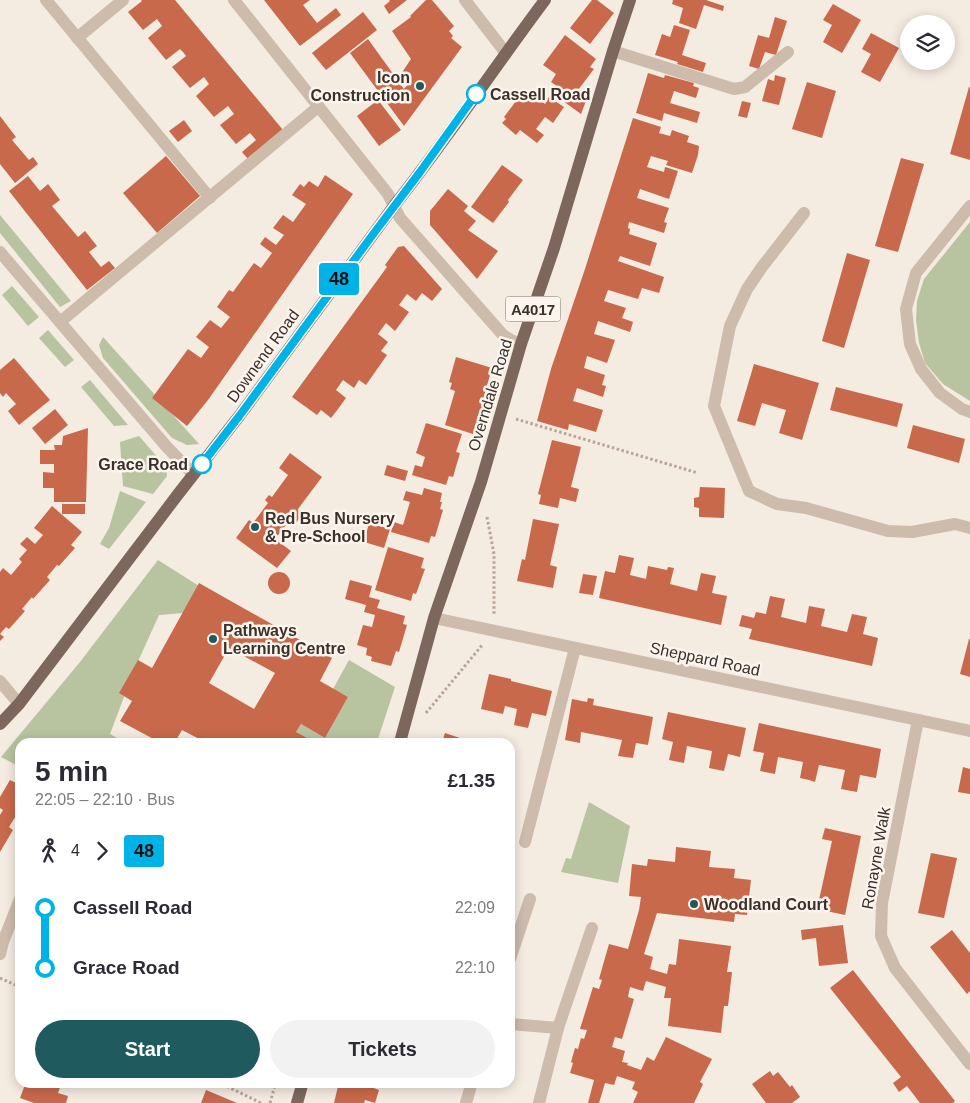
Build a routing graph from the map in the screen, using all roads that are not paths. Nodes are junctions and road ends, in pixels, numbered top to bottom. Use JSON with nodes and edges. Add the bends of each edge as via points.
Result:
{"nodes":[{"id":1,"x":46,"y":0,"type":"edge"},
{"id":2,"x":123,"y":0,"type":"edge"},
{"id":3,"x":234,"y":0,"type":"edge"},
{"id":4,"x":465,"y":0,"type":"edge"},
{"id":5,"x":545,"y":0,"type":"edge"},
{"id":6,"x":630,"y":0,"type":"edge"},
{"id":7,"x":77,"y":38,"type":"junction"},
{"id":8,"x":613,"y":51,"type":"junction"},
{"id":9,"x":505,"y":52,"type":"junction"},
{"id":10,"x":788,"y":52,"type":"dead end"},
{"id":11,"x":318,"y":107,"type":"junction"},
{"id":12,"x":210,"y":198,"type":"junction"},
{"id":13,"x":394,"y":206,"type":"junction"},
{"id":14,"x":970,"y":206,"type":"edge"},
{"id":15,"x":804,"y":213,"type":"dead end"},
{"id":16,"x":0,"y":252,"type":"edge"},
{"id":17,"x":60,"y":322,"type":"junction"},
{"id":18,"x":521,"y":344,"type":"junction"},
{"id":19,"x":970,"y":412,"type":"edge"},
{"id":20,"x":193,"y":474,"type":"junction"},
{"id":21,"x":970,"y":528,"type":"edge"},
{"id":22,"x":434,"y":618,"type":"junction"},
{"id":23,"x":575,"y":648,"type":"junction"},
{"id":24,"x":0,"y":681,"type":"edge"},
{"id":25,"x":19,"y":704,"type":"junction"},
{"id":26,"x":918,"y":720,"type":"junction"},
{"id":27,"x":0,"y":724,"type":"edge"},
{"id":28,"x":970,"y":731,"type":"edge"},
{"id":29,"x":401,"y":738,"type":"edge"},
{"id":30,"x":525,"y":842,"type":"dead end"},
{"id":31,"x":530,"y":899,"type":"dead end"},
{"id":32,"x":15,"y":912,"type":"edge"},
{"id":33,"x":592,"y":928,"type":"dead end"},
{"id":34,"x":515,"y":944,"type":"edge"},
{"id":35,"x":0,"y":954,"type":"edge"},
{"id":36,"x":515,"y":1024,"type":"edge"},
{"id":37,"x":558,"y":1028,"type":"junction"},
{"id":38,"x":970,"y":1064,"type":"edge"},
{"id":39,"x":301,"y":1088,"type":"edge"},
{"id":40,"x":470,"y":1088,"type":"edge"},
{"id":41,"x":297,"y":1103,"type":"edge"},
{"id":42,"x":466,"y":1103,"type":"edge"},
{"id":43,"x":539,"y":1103,"type":"edge"}],
"edges":[{"from":1,"to":7,"type":"street"},
{"from":2,"to":7,"type":"street"},
{"from":3,"to":11,"type":"street"},
{"from":4,"to":9,"type":"street"},
{"from":5,"to":9,"type":"main road","name":"Downend Road"},
{"from":6,"to":8,"type":"main road","name":"Overndale Road","number":"A4017"},
{"from":7,"to":12,"type":"street"},
{"from":8,"to":10,"type":"street","via":[[734,89],[745,87]]},
{"from":8,"to":18,"type":"main road","name":"Overndale Road","number":"A4017","via":[[554,248]]},
{"from":9,"to":13,"type":"main road","name":"Downend Road"},
{"from":11,"to":12,"type":"street"},
{"from":11,"to":13,"type":"street","via":[[388,194]]},
{"from":12,"to":17,"type":"street"},
{"from":13,"to":18,"type":"street","via":[[400,218],[504,335]]},
{"from":13,"to":20,"type":"main road","name":"Downend Road"},
{"from":14,"to":19,"type":"street","via":[[916,273],[906,309],[910,344],[921,369],[940,393]]},
{"from":15,"to":21,"type":"street","via":[[747,289],[730,326],[714,406],[749,491],[777,504],[806,508],[888,531],[912,532],[955,524]]},
{"from":16,"to":17,"type":"street"},
{"from":17,"to":20,"type":"street"},
{"from":18,"to":22,"type":"main road","name":"Overndale Road","number":"A4017","via":[[481,482]]},
{"from":20,"to":25,"type":"main road","name":"Downend Road"},
{"from":22,"to":23,"type":"street","name":"Sheppard Road"},
{"from":22,"to":29,"type":"main road","name":"Overndale Road","number":"A4017"},
{"from":23,"to":26,"type":"street","name":"Sheppard Road"},
{"from":23,"to":30,"type":"street"},
{"from":24,"to":25,"type":"street"},
{"from":25,"to":27,"type":"main road","name":"Downend Road"},
{"from":26,"to":28,"type":"street","name":"Sheppard Road"},
{"from":26,"to":38,"type":"street","name":"Ronayne Walk","via":[[882,903],[881,936],[895,968]]},
{"from":31,"to":34,"type":"street"},
{"from":32,"to":35,"type":"street"},
{"from":33,"to":37,"type":"street"},
{"from":36,"to":37,"type":"street"},
{"from":37,"to":43,"type":"street"},
{"from":39,"to":41,"type":"main road"},
{"from":40,"to":42,"type":"street"}]}
